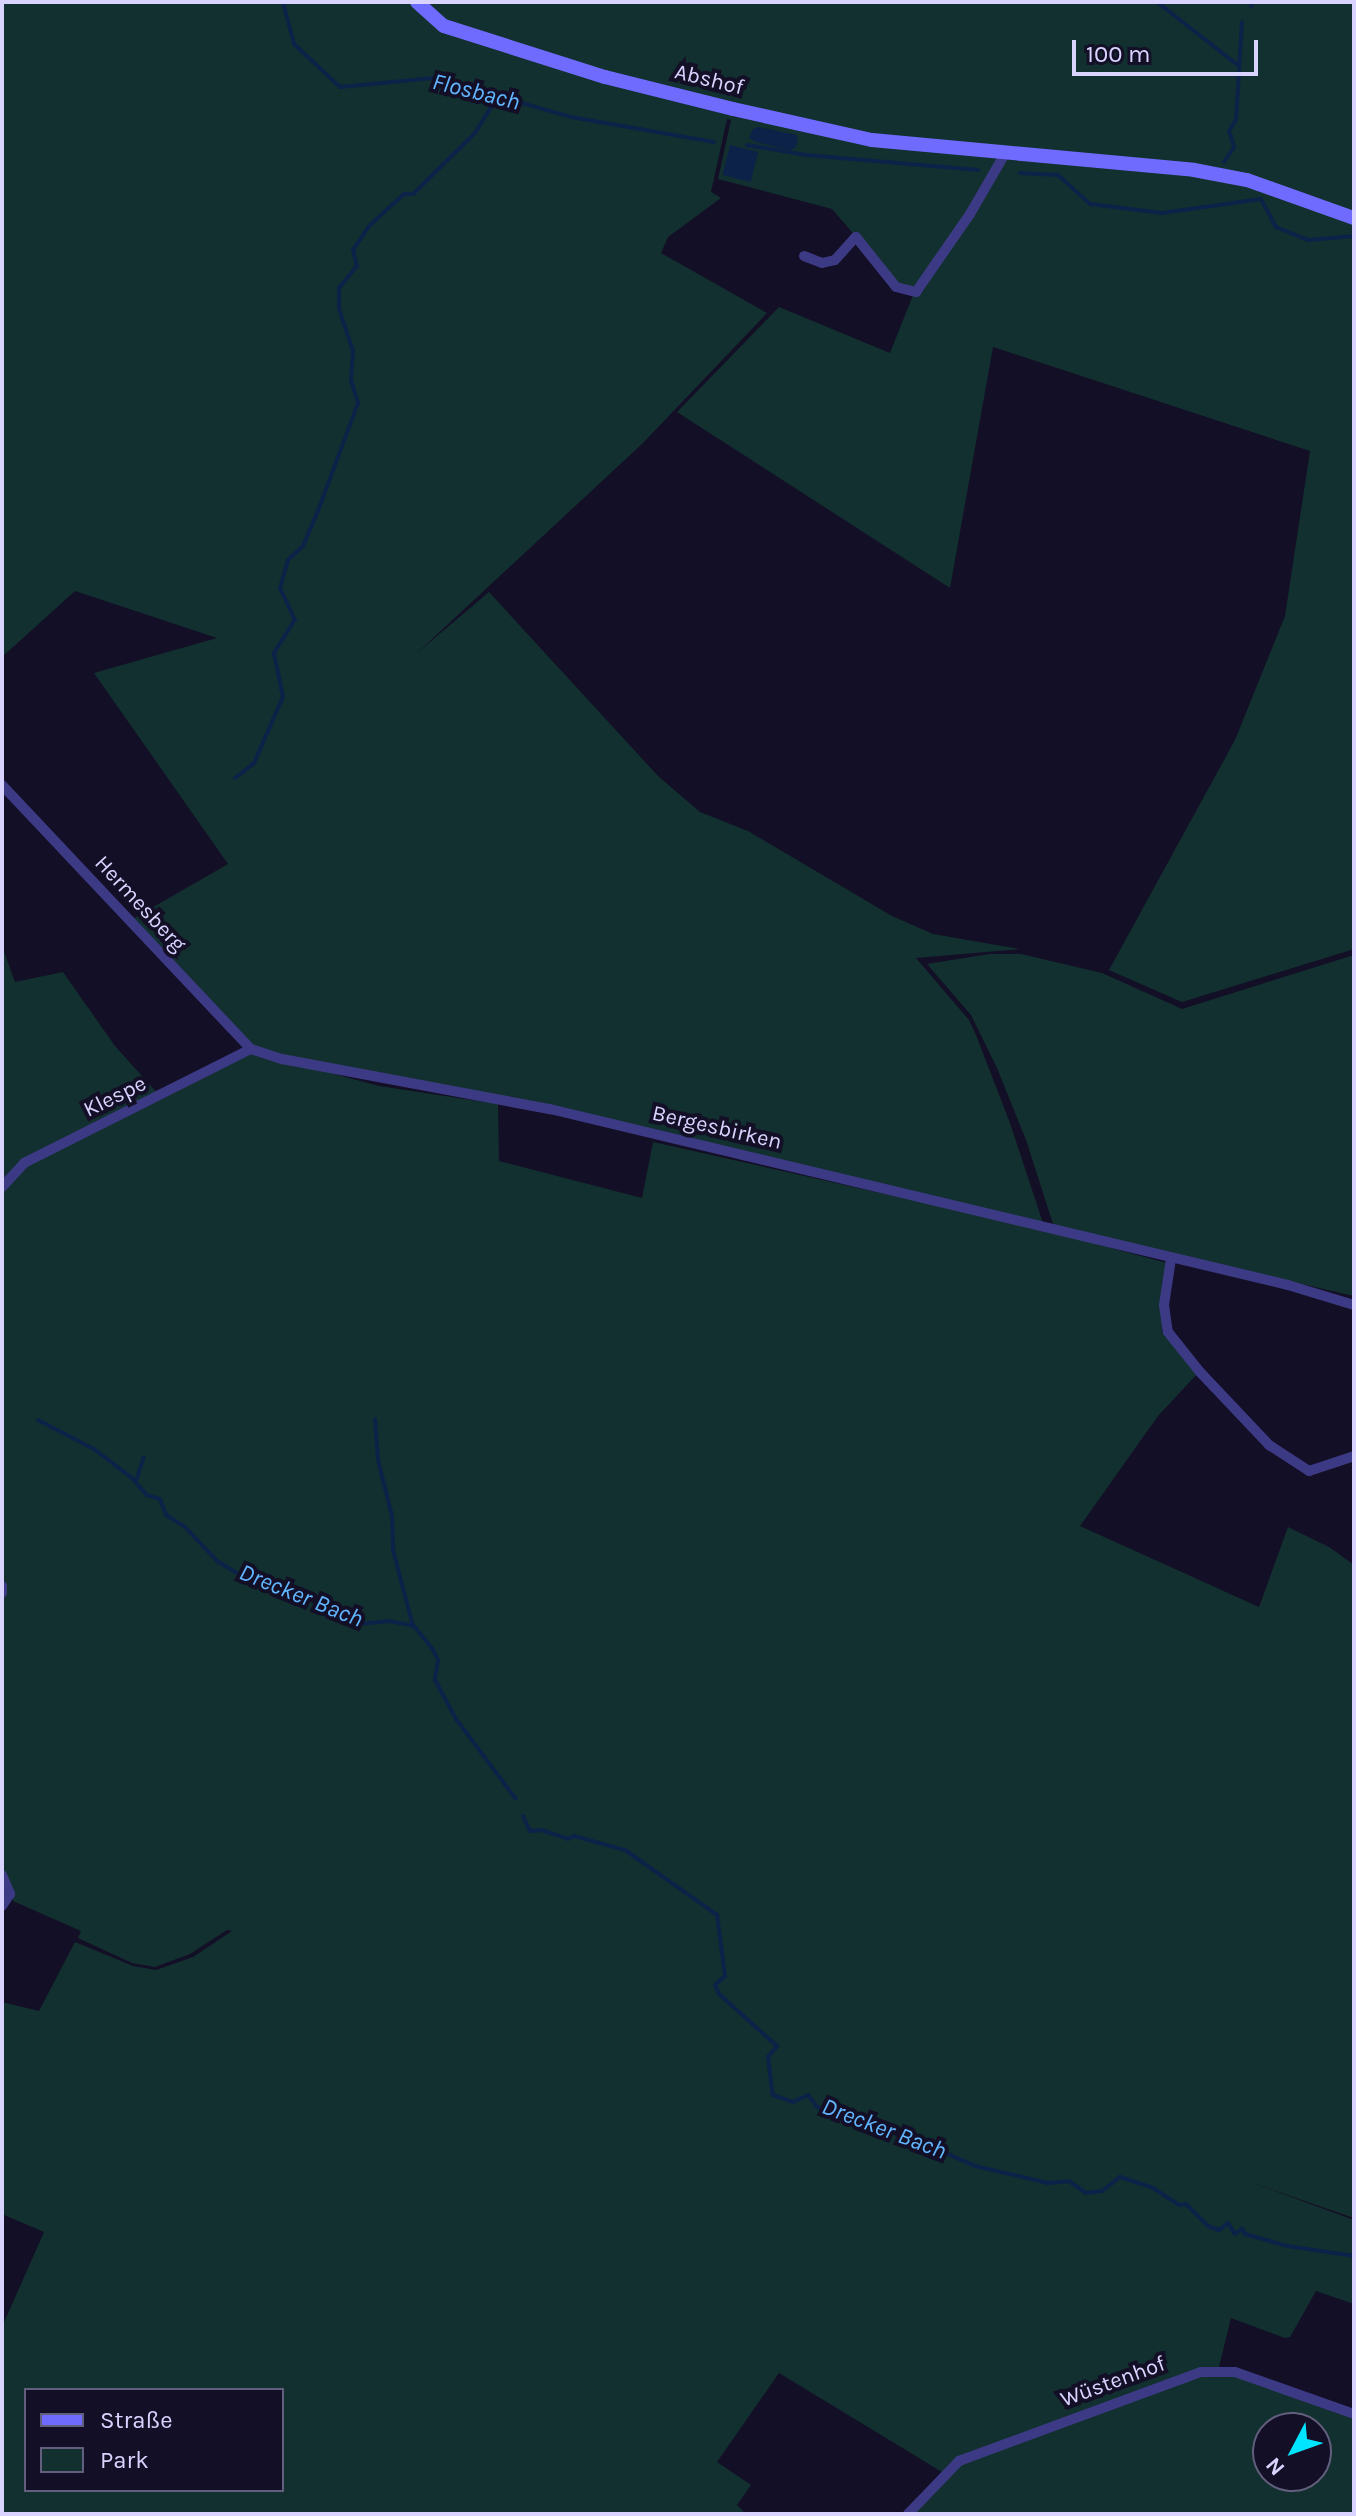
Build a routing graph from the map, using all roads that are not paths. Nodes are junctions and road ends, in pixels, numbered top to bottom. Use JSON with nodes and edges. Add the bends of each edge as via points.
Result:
{"nodes":[{"id":1,"x":417,"y":2,"type":"edge"},
{"id":2,"x":1006,"y":152,"type":"junction"},
{"id":3,"x":1354,"y":218,"type":"edge"},
{"id":4,"x":804,"y":256,"type":"dead end"},
{"id":5,"x":2,"y":785,"type":"edge"},
{"id":6,"x":251,"y":1049,"type":"junction"},
{"id":7,"x":2,"y":1187,"type":"edge"},
{"id":8,"x":1171,"y":1259,"type":"junction"},
{"id":9,"x":1354,"y":1305,"type":"edge"},
{"id":10,"x":1354,"y":1456,"type":"edge"},
{"id":11,"x":2,"y":1586,"type":"edge"},
{"id":12,"x":2,"y":1593,"type":"edge"},
{"id":13,"x":2,"y":1875,"type":"edge"},
{"id":14,"x":2,"y":1906,"type":"edge"},
{"id":15,"x":1354,"y":2414,"type":"edge"},
{"id":16,"x":908,"y":2514,"type":"edge"}],
"edges":[{"from":1,"to":2,"type":"street","name":"Abshof","via":[[444,26],[605,77],[872,140]]},
{"from":2,"to":3,"type":"street","name":"Abshof","via":[[1247,180]]},
{"from":2,"to":4,"type":"street","via":[[916,292],[896,287],[856,237],[835,260],[822,263]]},
{"from":5,"to":6,"type":"street","name":"Hermesberg"},
{"from":6,"to":7,"type":"street","name":"Klespe","via":[[24,1163]]},
{"from":6,"to":8,"type":"street","name":"Bergesbirken","via":[[550,1109]]},
{"from":8,"to":9,"type":"street","name":"Bergesbirken"},
{"from":8,"to":10,"type":"street","via":[[1164,1305],[1168,1332],[1200,1372],[1269,1445],[1309,1471]]},
{"from":11,"to":12,"type":"street"},
{"from":13,"to":14,"type":"street","via":[[10,1894]]},
{"from":15,"to":16,"type":"street","name":"Wüstenhof","via":[[1235,2372],[1201,2372],[959,2461]]}]}
